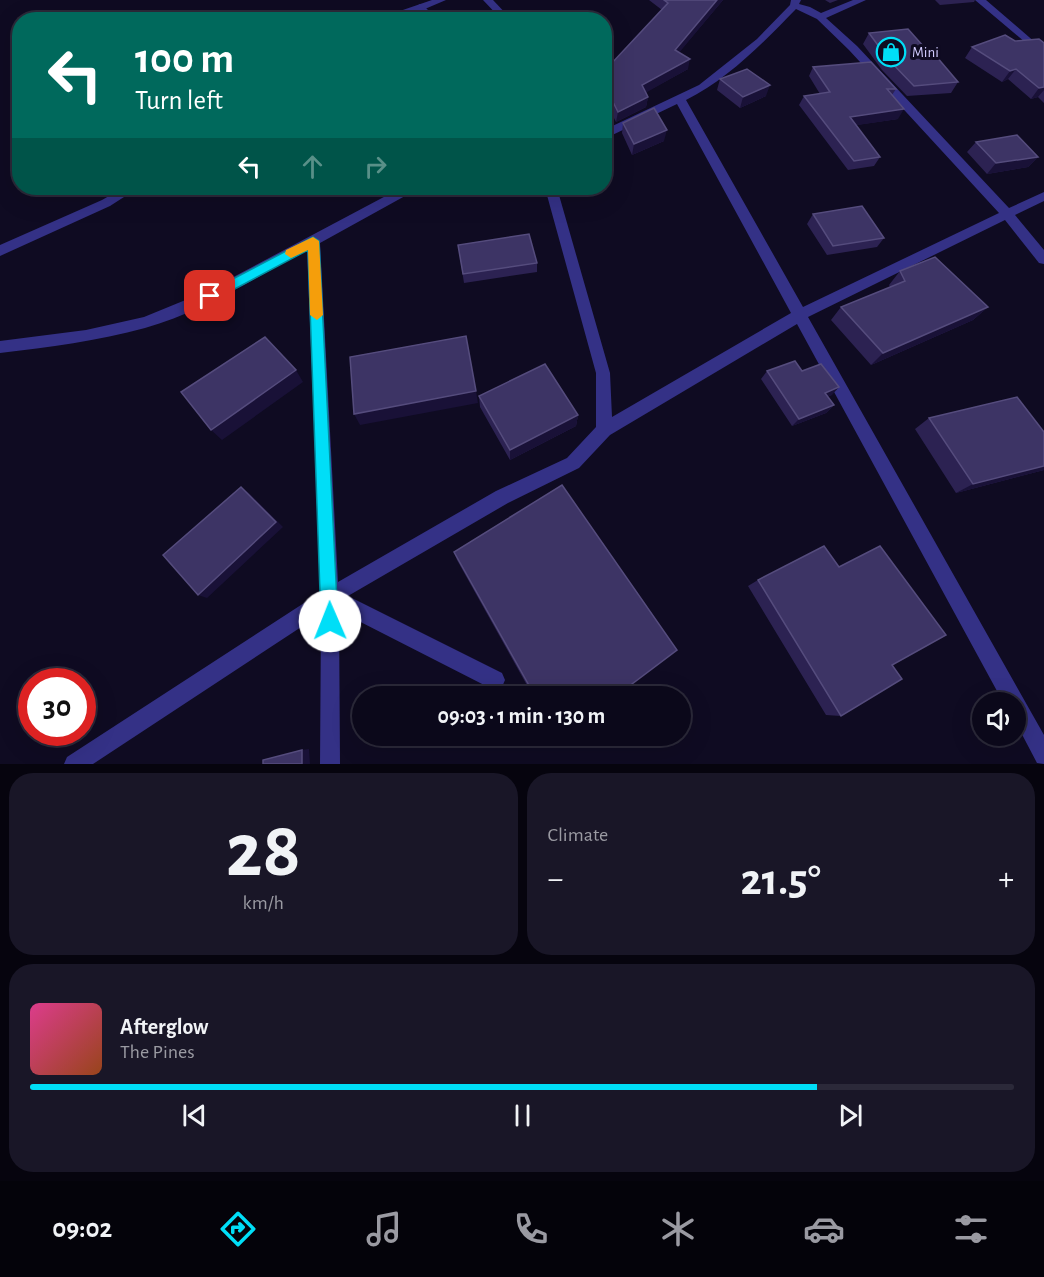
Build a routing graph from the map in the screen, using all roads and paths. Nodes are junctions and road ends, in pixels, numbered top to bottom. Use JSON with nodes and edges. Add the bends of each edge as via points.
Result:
{"nodes":[{"id":1,"x":441,"y":0,"type":"edge"},
{"id":2,"x":488,"y":0,"type":"edge"},
{"id":3,"x":861,"y":0,"type":"edge"},
{"id":4,"x":980,"y":0,"type":"edge"},
{"id":5,"x":795,"y":3,"type":"edge"},
{"id":6,"x":420,"y":7,"type":"junction"},
{"id":7,"x":406,"y":12,"type":"edge"},
{"id":8,"x":425,"y":12,"type":"edge"},
{"id":9,"x":500,"y":12,"type":"edge"},
{"id":10,"x":820,"y":17,"type":"junction"},
{"id":11,"x":1044,"y":55,"type":"edge"},
{"id":12,"x":680,"y":99,"type":"junction"},
{"id":13,"x":612,"y":131,"type":"edge"},
{"id":14,"x":120,"y":195,"type":"edge"},
{"id":15,"x":397,"y":195,"type":"edge"},
{"id":16,"x":553,"y":195,"type":"edge"},
{"id":17,"x":1044,"y":196,"type":"edge"},
{"id":18,"x":1006,"y":213,"type":"junction"},
{"id":19,"x":313,"y":241,"type":"junction"},
{"id":20,"x":0,"y":251,"type":"edge"},
{"id":21,"x":1044,"y":259,"type":"edge"},
{"id":22,"x":800,"y":315,"type":"junction"},
{"id":23,"x":0,"y":347,"type":"edge"},
{"id":24,"x":604,"y":430,"type":"junction"},
{"id":25,"x":330,"y":597,"type":"junction"},
{"id":26,"x":495,"y":680,"type":"dead end"},
{"id":27,"x":1009,"y":692,"type":"edge"},
{"id":28,"x":1026,"y":723,"type":"edge"},
{"id":29,"x":1044,"y":756,"type":"edge"},
{"id":30,"x":74,"y":764,"type":"edge"},
{"id":31,"x":330,"y":764,"type":"edge"}],
"edges":[{"from":1,"to":6,"type":"street"},
{"from":2,"to":9,"type":"street"},
{"from":3,"to":10,"type":"street"},
{"from":4,"to":11,"type":"street"},
{"from":5,"to":10,"type":"street"},
{"from":5,"to":12,"type":"street","via":[[749,51],[703,87]]},
{"from":6,"to":7,"type":"street"},
{"from":6,"to":8,"type":"street"},
{"from":10,"to":18,"type":"street"},
{"from":12,"to":13,"type":"street"},
{"from":12,"to":22,"type":"street"},
{"from":14,"to":20,"type":"street"},
{"from":15,"to":19,"type":"street"},
{"from":16,"to":24,"type":"street","via":[[603,373]]},
{"from":17,"to":18,"type":"street"},
{"from":18,"to":21,"type":"street"},
{"from":18,"to":22,"type":"street"},
{"from":19,"to":23,"type":"street","via":[[210,296],[146,322],[86,336]]},
{"from":19,"to":25,"type":"street"},
{"from":22,"to":24,"type":"street"},
{"from":22,"to":27,"type":"street"},
{"from":24,"to":25,"type":"street","via":[[573,463],[502,497]]},
{"from":25,"to":26,"type":"street"},
{"from":25,"to":30,"type":"street"},
{"from":25,"to":31,"type":"street"},
{"from":28,"to":29,"type":"street"}]}
